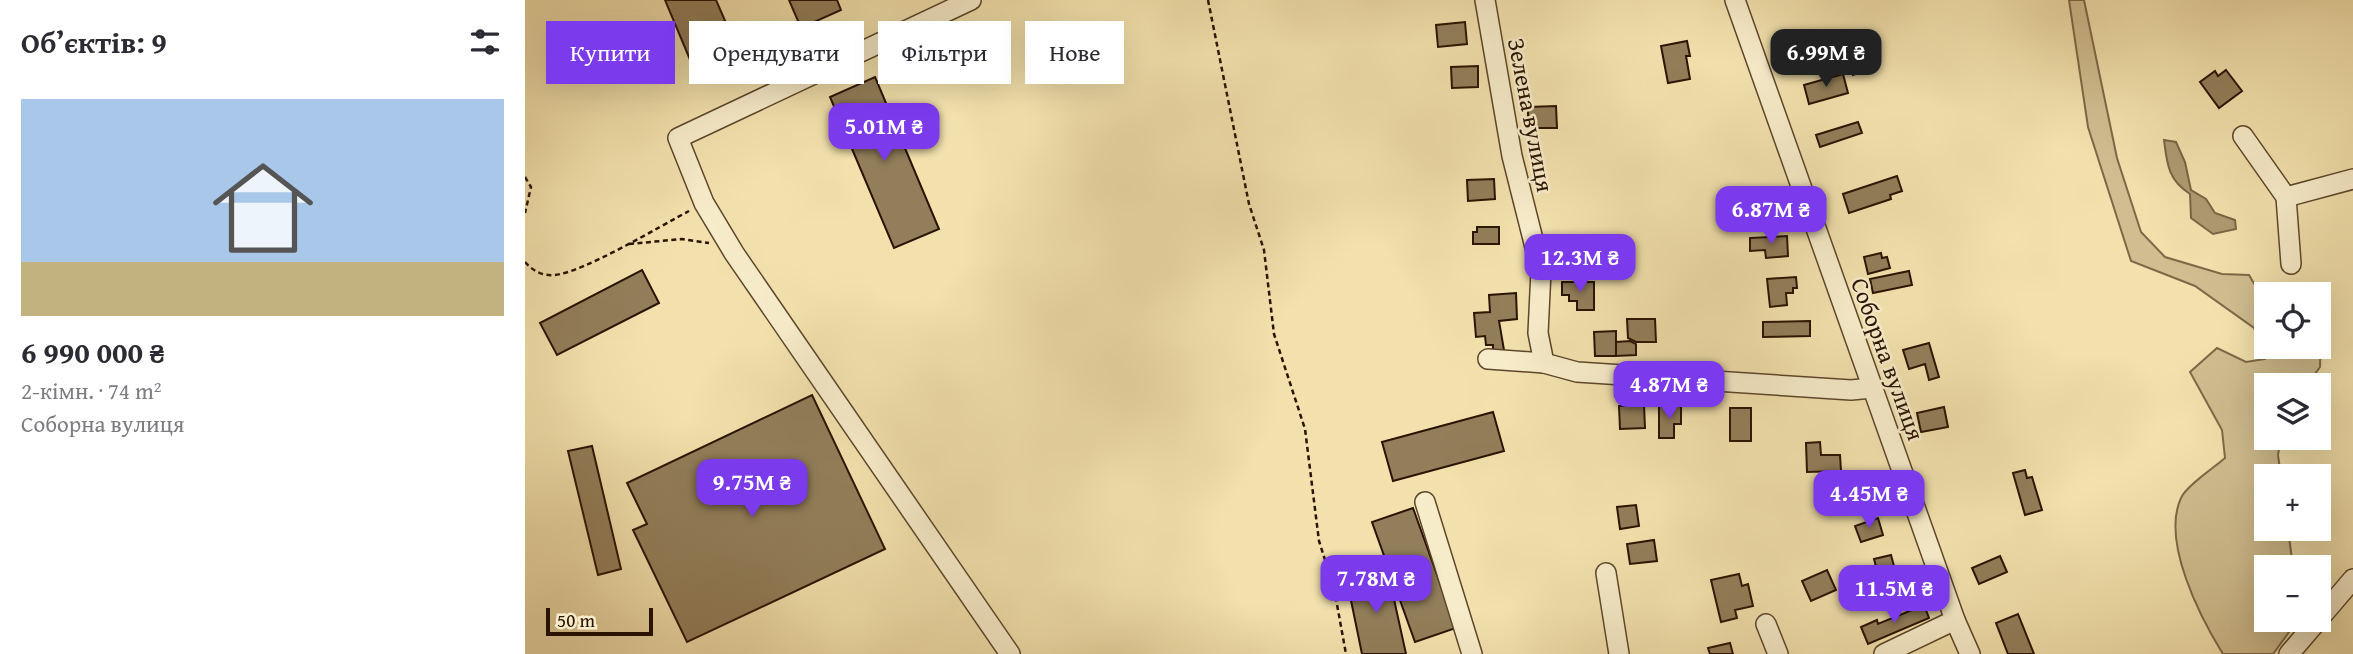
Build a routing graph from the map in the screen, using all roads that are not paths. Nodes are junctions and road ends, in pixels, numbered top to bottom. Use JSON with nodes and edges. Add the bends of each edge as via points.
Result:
{"nodes":[{"id":1,"x":971,"y":0,"type":"edge"},
{"id":2,"x":1485,"y":0,"type":"edge"},
{"id":3,"x":1735,"y":0,"type":"edge"},
{"id":4,"x":2243,"y":136,"type":"dead end"},
{"id":5,"x":2353,"y":178,"type":"edge"},
{"id":6,"x":2286,"y":197,"type":"junction"},
{"id":7,"x":2291,"y":264,"type":"dead end"},
{"id":8,"x":1488,"y":359,"type":"dead end"},
{"id":9,"x":1544,"y":363,"type":"junction"},
{"id":10,"x":1872,"y":388,"type":"junction"},
{"id":11,"x":1425,"y":502,"type":"dead end"},
{"id":12,"x":1606,"y":573,"type":"dead end"},
{"id":13,"x":2353,"y":579,"type":"edge"},
{"id":14,"x":2331,"y":605,"type":"edge"},
{"id":15,"x":1955,"y":620,"type":"junction"},
{"id":16,"x":1766,"y":624,"type":"dead end"},
{"id":17,"x":2308,"y":632,"type":"edge"},
{"id":18,"x":1010,"y":654,"type":"edge"},
{"id":19,"x":1472,"y":654,"type":"edge"},
{"id":20,"x":1619,"y":654,"type":"edge"},
{"id":21,"x":1778,"y":654,"type":"edge"},
{"id":22,"x":1884,"y":654,"type":"edge"},
{"id":23,"x":1970,"y":654,"type":"edge"},
{"id":24,"x":2289,"y":654,"type":"edge"}],
"edges":[{"from":1,"to":18,"type":"street","via":[[678,138],[704,203],[734,253]]},
{"from":2,"to":9,"type":"street","name":"Зелена вулиця","via":[[1512,156],[1541,271],[1538,333]]},
{"from":3,"to":10,"type":"street","name":"Соборна вулиця"},
{"from":4,"to":6,"type":"street"},
{"from":5,"to":6,"type":"street"},
{"from":6,"to":7,"type":"street"},
{"from":8,"to":9,"type":"street"},
{"from":9,"to":10,"type":"street","via":[[1577,372]]},
{"from":10,"to":15,"type":"street","name":"Соборна вулиця"},
{"from":11,"to":19,"type":"street"},
{"from":12,"to":20,"type":"street"},
{"from":13,"to":14,"type":"street"},
{"from":15,"to":22,"type":"street"},
{"from":15,"to":23,"type":"street","name":"Соборна вулиця"},
{"from":16,"to":21,"type":"street"},
{"from":17,"to":24,"type":"street"}]}
